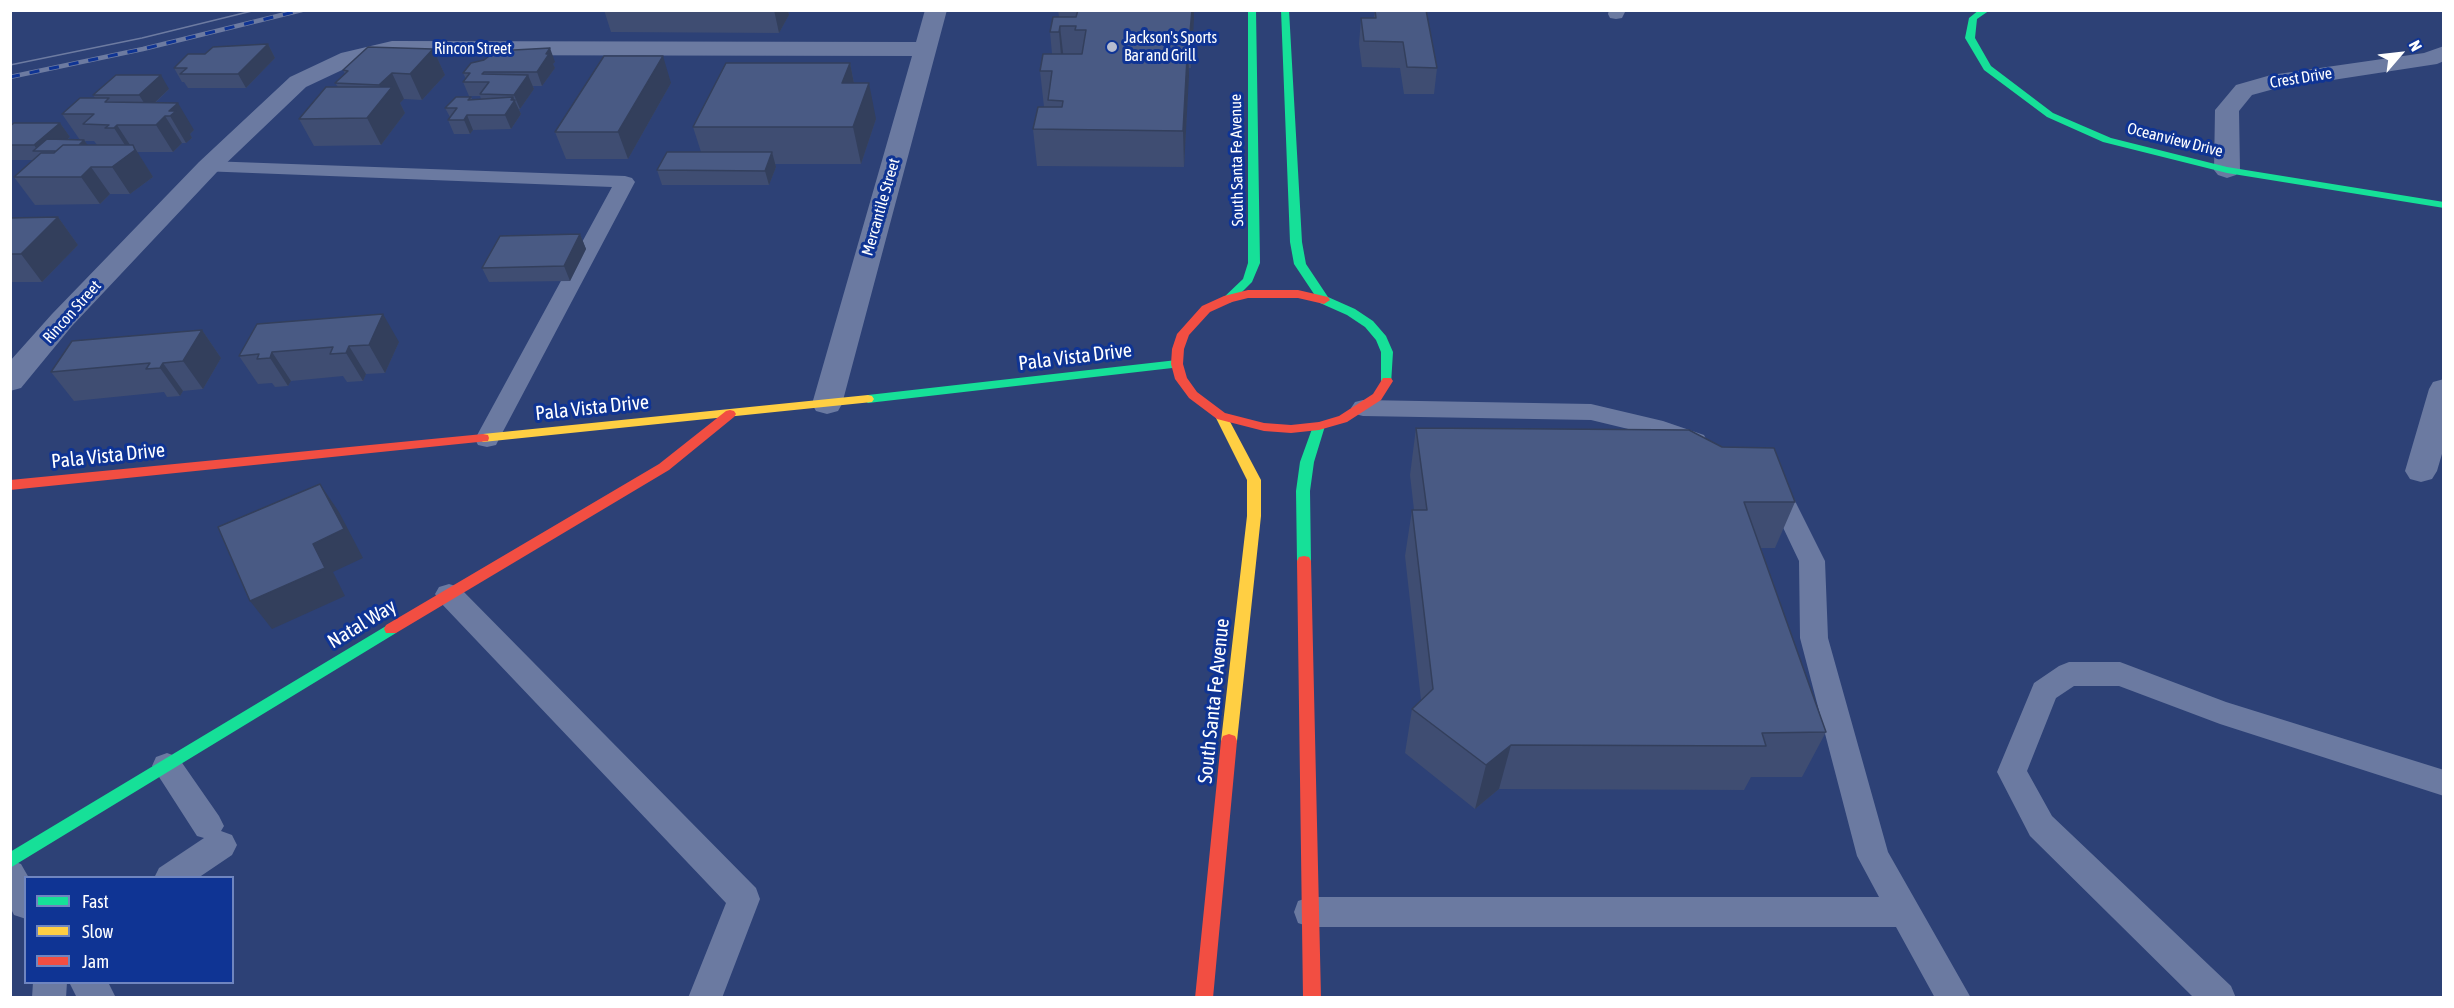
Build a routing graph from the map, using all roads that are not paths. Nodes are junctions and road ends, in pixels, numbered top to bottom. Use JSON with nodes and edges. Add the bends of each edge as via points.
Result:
{"nodes":[{"id":1,"x":936,"y":10,"type":"edge"},
{"id":2,"x":1252,"y":10,"type":"edge"},
{"id":3,"x":1285,"y":10,"type":"edge"},
{"id":4,"x":1986,"y":10,"type":"edge"},
{"id":5,"x":926,"y":49,"type":"junction"},
{"id":6,"x":2444,"y":53,"type":"edge"},
{"id":7,"x":208,"y":168,"type":"junction"},
{"id":8,"x":2227,"y":170,"type":"junction"},
{"id":9,"x":2444,"y":205,"type":"edge"},
{"id":10,"x":1228,"y":299,"type":"junction"},
{"id":11,"x":1324,"y":300,"type":"junction"},
{"id":12,"x":1177,"y":364,"type":"junction"},
{"id":13,"x":10,"y":381,"type":"edge"},
{"id":14,"x":2444,"y":389,"type":"edge"},
{"id":15,"x":827,"y":404,"type":"junction"},
{"id":16,"x":1363,"y":408,"type":"junction"},
{"id":17,"x":730,"y":414,"type":"junction"},
{"id":18,"x":1221,"y":416,"type":"junction"},
{"id":19,"x":1319,"y":426,"type":"junction"},
{"id":20,"x":487,"y":439,"type":"junction"},
{"id":21,"x":1721,"y":451,"type":"edge"},
{"id":22,"x":1750,"y":469,"type":"edge"},
{"id":23,"x":2421,"y":471,"type":"dead end"},
{"id":24,"x":10,"y":486,"type":"edge"},
{"id":25,"x":449,"y":594,"type":"junction"},
{"id":26,"x":167,"y":766,"type":"junction"},
{"id":27,"x":2444,"y":783,"type":"edge"},
{"id":28,"x":10,"y":861,"type":"edge"},
{"id":29,"x":10,"y":874,"type":"edge"},
{"id":30,"x":172,"y":876,"type":"edge"},
{"id":31,"x":24,"y":900,"type":"edge"},
{"id":32,"x":1310,"y":912,"type":"junction"},
{"id":33,"x":1905,"y":912,"type":"junction"},
{"id":34,"x":88,"y":984,"type":"edge"},
{"id":35,"x":99,"y":998,"type":"edge"},
{"id":36,"x":705,"y":998,"type":"edge"},
{"id":37,"x":1204,"y":998,"type":"edge"},
{"id":38,"x":1312,"y":998,"type":"edge"},
{"id":39,"x":1954,"y":998,"type":"edge"},
{"id":40,"x":2219,"y":998,"type":"edge"}],
"edges":[{"from":1,"to":5,"type":"street","name":"Mercantile Street"},
{"from":2,"to":10,"type":"main road","name":"South Santa Fe Avenue","via":[[1254,263],[1248,280]]},
{"from":3,"to":11,"type":"main road","via":[[1296,242],[1300,264]]},
{"from":4,"to":8,"type":"main road","name":"Oceanview Drive","via":[[1973,18],[1970,38],[1987,68],[2050,116],[2107,140]]},
{"from":5,"to":7,"type":"street","name":"Rincon Street","via":[[392,48],[349,58],[298,82]]},
{"from":5,"to":15,"type":"street","name":"Mercantile Street"},
{"from":6,"to":8,"type":"street","name":"Crest Drive","via":[[2244,90],[2227,110]]},
{"from":7,"to":13,"type":"street","name":"Rincon Street","via":[[62,320]]},
{"from":7,"to":20,"type":"lane","via":[[626,182]]},
{"from":8,"to":9,"type":"main road","name":"Oceanview Drive"},
{"from":10,"to":11,"type":"main road","name":"South Santa Fe Avenue","via":[[1272,293]]},
{"from":10,"to":12,"type":"main road","name":"South Santa Fe Avenue","via":[[1206,309],[1192,322],[1183,334]]},
{"from":11,"to":16,"type":"main road","name":"South Santa Fe Avenue","via":[[1369,324],[1387,352],[1387,381],[1377,397]]},
{"from":12,"to":15,"type":"main road","name":"Pala Vista Drive"},
{"from":12,"to":18,"type":"main road","name":"South Santa Fe Avenue","via":[[1193,395]]},
{"from":14,"to":23,"type":"street"},
{"from":15,"to":17,"type":"main road","name":"Pala Vista Drive"},
{"from":16,"to":19,"type":"main road","name":"South Santa Fe Avenue"},
{"from":16,"to":21,"type":"lane","via":[[1591,412],[1654,427]]},
{"from":17,"to":20,"type":"main road","name":"Pala Vista Drive"},
{"from":17,"to":25,"type":"main road","name":"Natal Way","via":[[664,467]]},
{"from":18,"to":19,"type":"main road","name":"South Santa Fe Avenue","via":[[1264,427]]},
{"from":18,"to":37,"type":"main road","name":"South Santa Fe Avenue","via":[[1254,480],[1254,516]]},
{"from":19,"to":32,"type":"main road","via":[[1307,462],[1303,491]]},
{"from":20,"to":24,"type":"main road","name":"Pala Vista Drive"},
{"from":22,"to":33,"type":"lane","via":[[1778,491],[1812,561],[1814,638],[1873,856]]},
{"from":25,"to":26,"type":"main road","name":"Natal Way"},
{"from":25,"to":36,"type":"lane","via":[[744,899]]},
{"from":26,"to":28,"type":"main road","name":"Natal Way"},
{"from":26,"to":30,"type":"lane","via":[[215,835]]},
{"from":27,"to":40,"type":"lane","via":[[2220,712],[2120,674],[2069,674],[2044,691],[2012,772],[2041,826]]},
{"from":29,"to":31,"type":"lane"},
{"from":32,"to":33,"type":"lane"},
{"from":32,"to":38,"type":"main road"},
{"from":33,"to":39,"type":"lane"},
{"from":34,"to":35,"type":"lane"}]}
